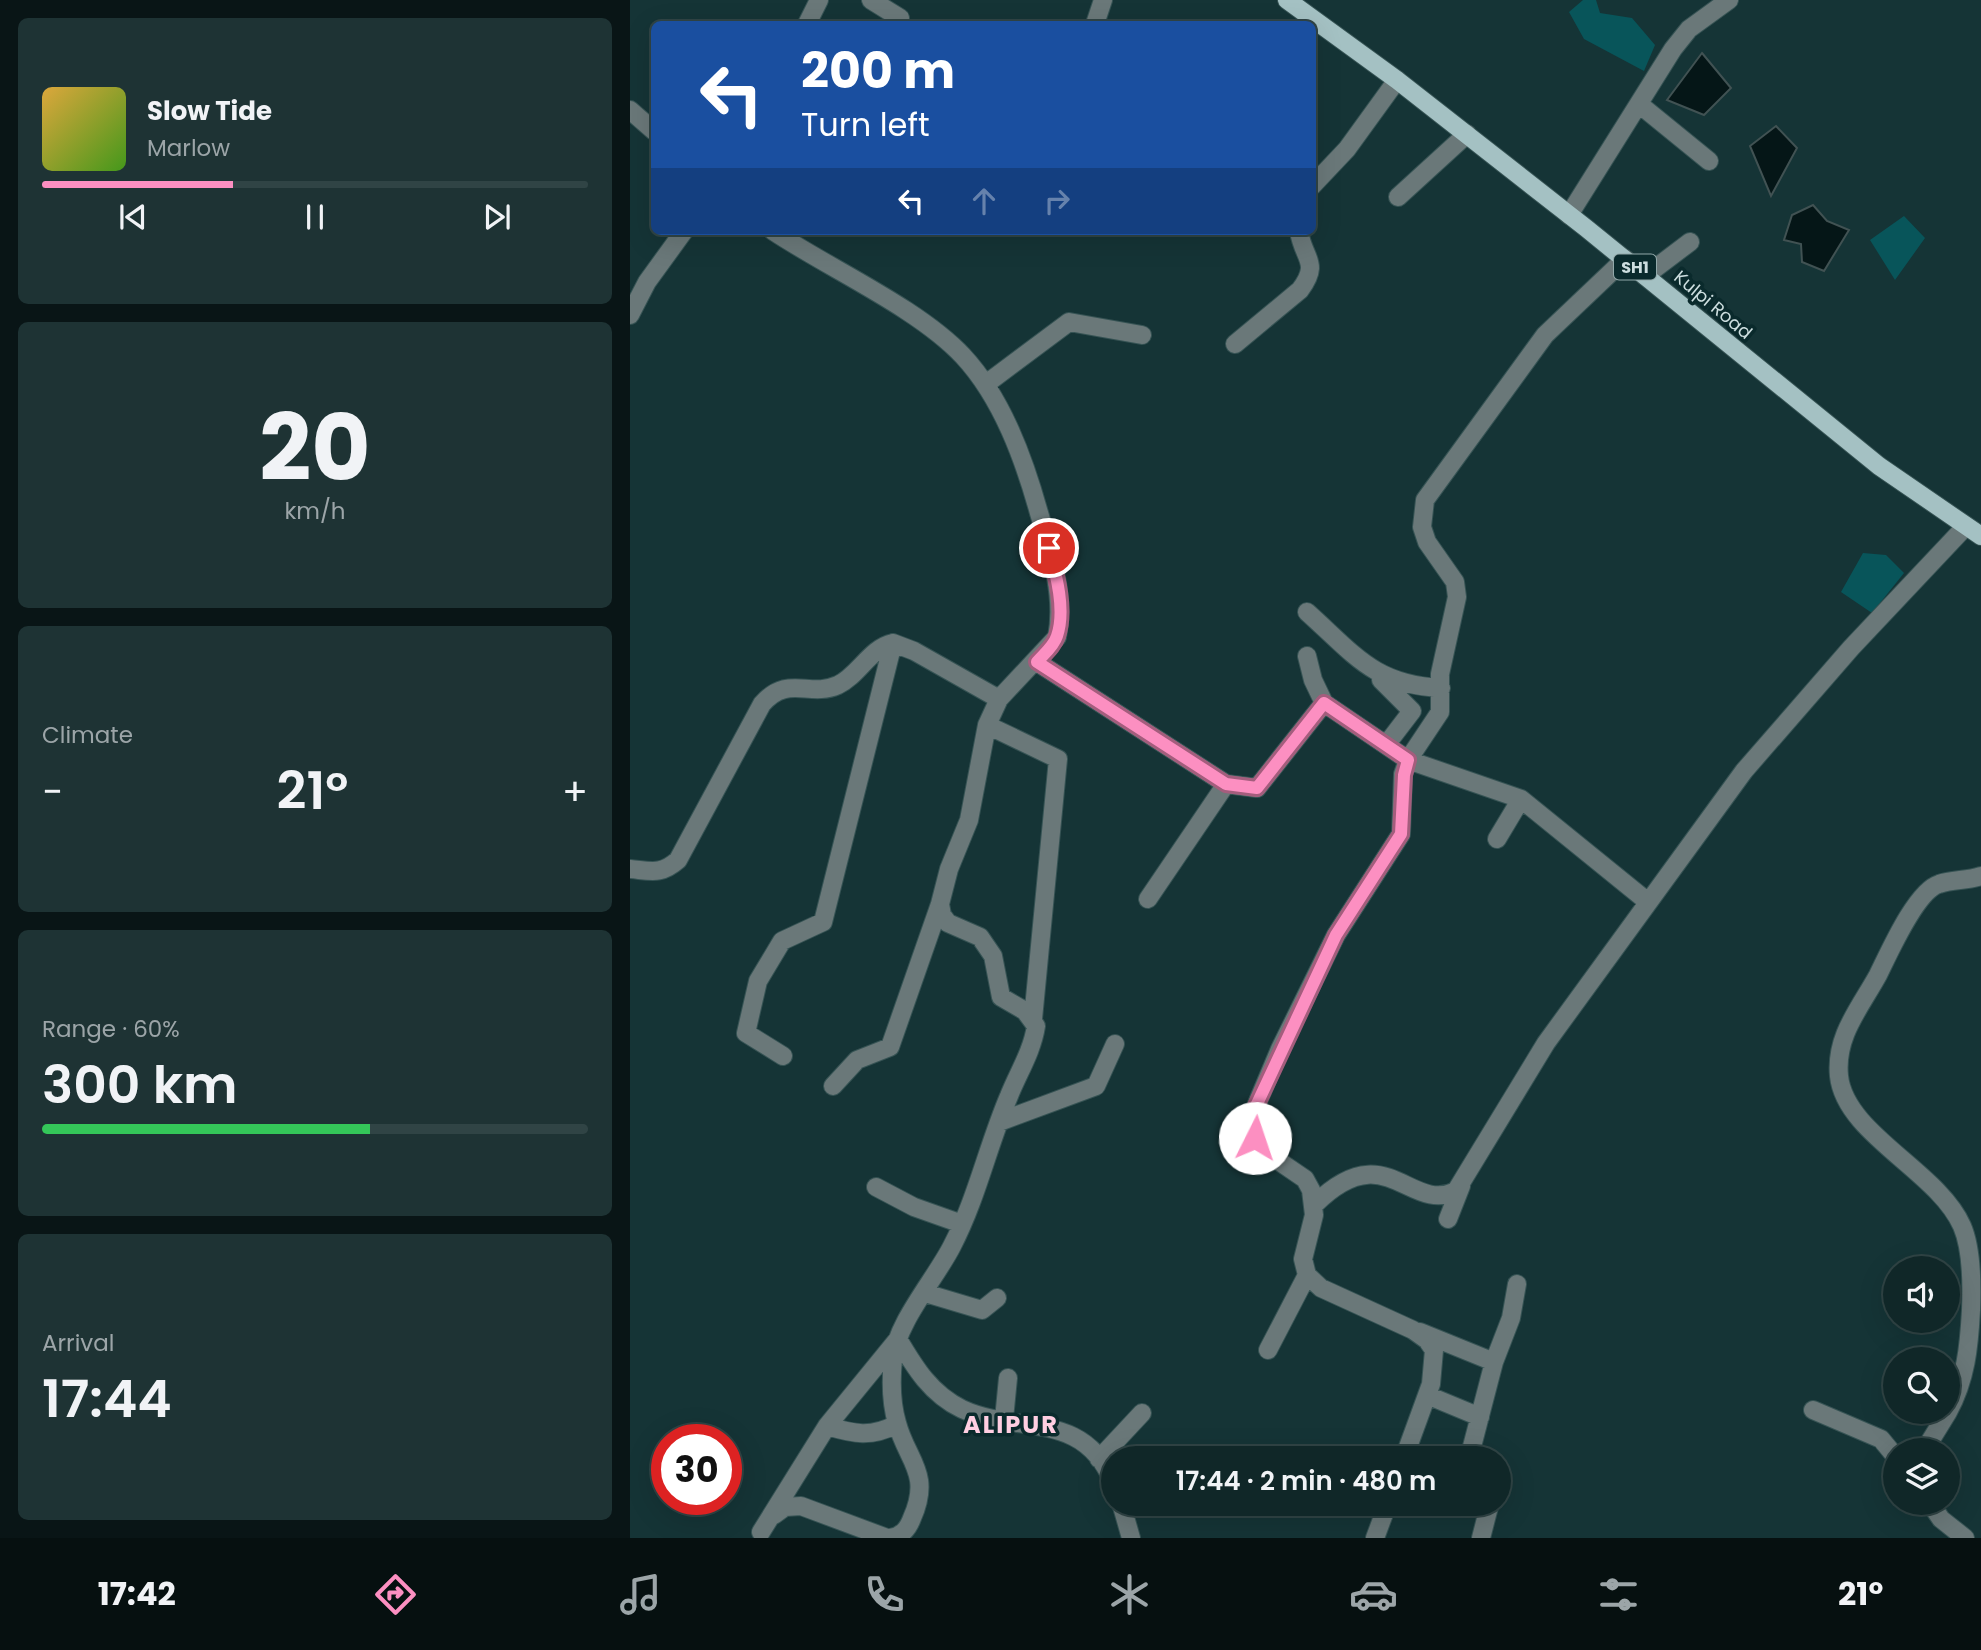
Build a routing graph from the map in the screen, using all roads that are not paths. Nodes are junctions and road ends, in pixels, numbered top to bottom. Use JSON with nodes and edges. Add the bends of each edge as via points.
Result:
{"nodes":[{"id":1,"x":819,"y":0,"type":"edge"},
{"id":2,"x":871,"y":0,"type":"edge"},
{"id":3,"x":1103,"y":0,"type":"edge"},
{"id":4,"x":1287,"y":0,"type":"edge"},
{"id":5,"x":1729,"y":0,"type":"edge"},
{"id":6,"x":900,"y":18,"type":"dead end"},
{"id":7,"x":808,"y":21,"type":"edge"},
{"id":8,"x":1096,"y":21,"type":"edge"},
{"id":9,"x":1316,"y":21,"type":"edge"},
{"id":10,"x":1316,"y":21,"type":"edge"},
{"id":11,"x":1397,"y":80,"type":"junction"},
{"id":12,"x":1639,"y":104,"type":"junction"},
{"id":13,"x":630,"y":110,"type":"edge"},
{"id":14,"x":651,"y":128,"type":"edge"},
{"id":15,"x":1467,"y":134,"type":"junction"},
{"id":16,"x":1709,"y":161,"type":"dead end"},
{"id":17,"x":1316,"y":182,"type":"edge"},
{"id":18,"x":1398,"y":197,"type":"dead end"},
{"id":19,"x":1569,"y":215,"type":"junction"},
{"id":20,"x":681,"y":235,"type":"edge"},
{"id":21,"x":779,"y":235,"type":"edge"},
{"id":22,"x":1300,"y":235,"type":"edge"},
{"id":23,"x":1690,"y":242,"type":"dead end"},
{"id":24,"x":1625,"y":259,"type":"junction"},
{"id":25,"x":1645,"y":276,"type":"junction"},
{"id":26,"x":630,"y":314,"type":"edge"},
{"id":27,"x":1142,"y":335,"type":"dead end"},
{"id":28,"x":1235,"y":344,"type":"dead end"},
{"id":29,"x":986,"y":384,"type":"junction"},
{"id":30,"x":1973,"y":531,"type":"edge"},
{"id":31,"x":1307,"y":612,"type":"dead end"},
{"id":32,"x":893,"y":643,"type":"junction"},
{"id":33,"x":1307,"y":656,"type":"dead end"},
{"id":34,"x":1037,"y":662,"type":"junction"},
{"id":35,"x":1370,"y":669,"type":"junction"},
{"id":36,"x":1441,"y":688,"type":"junction"},
{"id":37,"x":999,"y":699,"type":"junction"},
{"id":38,"x":1324,"y":703,"type":"junction"},
{"id":39,"x":987,"y":725,"type":"junction"},
{"id":40,"x":1386,"y":745,"type":"junction"},
{"id":41,"x":1408,"y":760,"type":"junction"},
{"id":42,"x":1226,"y":784,"type":"junction"},
{"id":43,"x":1521,"y":799,"type":"junction"},
{"id":44,"x":1497,"y":839,"type":"dead end"},
{"id":45,"x":630,"y":869,"type":"edge"},
{"id":46,"x":1981,"y":876,"type":"edge"},
{"id":47,"x":1148,"y":899,"type":"dead end"},
{"id":48,"x":1648,"y":902,"type":"junction"},
{"id":49,"x":940,"y":904,"type":"junction"},
{"id":50,"x":1033,"y":1019,"type":"junction"},
{"id":51,"x":1115,"y":1044,"type":"dead end"},
{"id":52,"x":783,"y":1056,"type":"dead end"},
{"id":53,"x":833,"y":1086,"type":"dead end"},
{"id":54,"x":999,"y":1122,"type":"junction"},
{"id":55,"x":1462,"y":1182,"type":"junction"},
{"id":56,"x":876,"y":1187,"type":"dead end"},
{"id":57,"x":1315,"y":1204,"type":"junction"},
{"id":58,"x":1448,"y":1219,"type":"dead end"},
{"id":59,"x":962,"y":1224,"type":"junction"},
{"id":60,"x":1307,"y":1275,"type":"junction"},
{"id":61,"x":1517,"y":1284,"type":"dead end"},
{"id":62,"x":925,"y":1293,"type":"junction"},
{"id":63,"x":997,"y":1298,"type":"dead end"},
{"id":64,"x":1413,"y":1330,"type":"junction"},
{"id":65,"x":898,"y":1339,"type":"junction"},
{"id":66,"x":1268,"y":1350,"type":"dead end"},
{"id":67,"x":1494,"y":1362,"type":"junction"},
{"id":68,"x":1008,"y":1378,"type":"dead end"},
{"id":69,"x":1960,"y":1386,"type":"edge"},
{"id":70,"x":1427,"y":1395,"type":"junction"},
{"id":71,"x":1813,"y":1410,"type":"dead end"},
{"id":72,"x":1142,"y":1413,"type":"dead end"},
{"id":73,"x":1480,"y":1417,"type":"junction"},
{"id":74,"x":1004,"y":1419,"type":"junction"},
{"id":75,"x":897,"y":1423,"type":"junction"},
{"id":76,"x":827,"y":1426,"type":"junction"},
{"id":77,"x":1883,"y":1441,"type":"edge"},
{"id":78,"x":1408,"y":1446,"type":"edge"},
{"id":79,"x":1472,"y":1446,"type":"edge"},
{"id":80,"x":1100,"y":1459,"type":"joint"},
{"id":81,"x":1938,"y":1515,"type":"edge"},
{"id":82,"x":1125,"y":1516,"type":"edge"},
{"id":83,"x":1383,"y":1516,"type":"edge"},
{"id":84,"x":1487,"y":1516,"type":"edge"},
{"id":85,"x":760,"y":1535,"type":"edge"},
{"id":86,"x":889,"y":1538,"type":"edge"},
{"id":87,"x":1131,"y":1538,"type":"edge"},
{"id":88,"x":1375,"y":1538,"type":"edge"},
{"id":89,"x":1481,"y":1538,"type":"edge"},
{"id":90,"x":1965,"y":1538,"type":"edge"}],
"edges":[{"from":1,"to":7,"type":"street"},
{"from":2,"to":6,"type":"street"},
{"from":3,"to":8,"type":"street"},
{"from":4,"to":9,"type":"main road","name":"Kulpi Road","number":"SH1"},
{"from":5,"to":12,"type":"street","via":[[1689,29]]},
{"from":10,"to":11,"type":"main road","name":"Kulpi Road","number":"SH1"},
{"from":11,"to":15,"type":"main road","name":"Kulpi Road","number":"SH1"},
{"from":11,"to":17,"type":"street","via":[[1347,149]]},
{"from":12,"to":16,"type":"street"},
{"from":12,"to":19,"type":"street"},
{"from":13,"to":14,"type":"street"},
{"from":15,"to":18,"type":"street"},
{"from":15,"to":19,"type":"main road","name":"Kulpi Road","number":"SH1"},
{"from":19,"to":24,"type":"main road","name":"Kulpi Road","number":"SH1"},
{"from":20,"to":26,"type":"street"},
{"from":21,"to":29,"type":"street","via":[[927,327],[962,355]]},
{"from":22,"to":28,"type":"street","via":[[1310,260],[1307,279]]},
{"from":23,"to":25,"type":"street"},
{"from":24,"to":25,"type":"main road","name":"Kulpi Road","number":"SH1"},
{"from":24,"to":36,"type":"street","via":[[1545,335],[1425,500],[1422,527],[1455,582],[1457,597],[1442,660]]},
{"from":25,"to":30,"type":"main road","name":"Kulpi Road","number":"SH1","via":[[1857,449]]},
{"from":27,"to":29,"type":"street","via":[[1069,323]]},
{"from":29,"to":34,"type":"street","via":[[1033,491],[1055,576],[1060,621],[1057,637]]},
{"from":30,"to":48,"type":"street","via":[[1851,648],[1744,771]]},
{"from":31,"to":35,"type":"street"},
{"from":32,"to":37,"type":"street"},
{"from":32,"to":45,"type":"street","via":[[879,649],[836,686],[788,687],[770,695],[678,860],[657,873]]},
{"from":32,"to":52,"type":"street","via":[[823,922],[782,941],[758,981],[746,1033]]},
{"from":33,"to":38,"type":"street"},
{"from":34,"to":37,"type":"street"},
{"from":34,"to":42,"type":"street"},
{"from":35,"to":36,"type":"street","via":[[1401,683]]},
{"from":35,"to":40,"type":"street","via":[[1412,710]]},
{"from":36,"to":41,"type":"street","via":[[1440,712]]},
{"from":37,"to":39,"type":"street"},
{"from":38,"to":40,"type":"street"},
{"from":38,"to":42,"type":"street","via":[[1257,788]]},
{"from":39,"to":49,"type":"street","via":[[969,820]]},
{"from":39,"to":50,"type":"street","via":[[1058,759]]},
{"from":40,"to":41,"type":"street"},
{"from":41,"to":43,"type":"street"},
{"from":41,"to":57,"type":"street","via":[[1401,834],[1336,935],[1256,1106],[1253,1125],[1261,1149],[1305,1179]]},
{"from":42,"to":47,"type":"street"},
{"from":43,"to":44,"type":"street"},
{"from":43,"to":48,"type":"street"},
{"from":46,"to":69,"type":"street","via":[[1938,884],[1919,902],[1843,1034],[1839,1061],[1847,1102],[1940,1193],[1963,1227],[1972,1301]]},
{"from":48,"to":55,"type":"street","via":[[1546,1043]]},
{"from":49,"to":50,"type":"street","via":[[948,923],[970,930],[993,956],[1001,996]]},
{"from":49,"to":53,"type":"street","via":[[890,1047],[857,1060]]},
{"from":50,"to":54,"type":"street","via":[[1032,1046]]},
{"from":51,"to":54,"type":"street","via":[[1096,1086]]},
{"from":54,"to":59,"type":"street"},
{"from":55,"to":57,"type":"street","via":[[1455,1191],[1439,1196],[1383,1175],[1357,1175],[1339,1182]]},
{"from":55,"to":58,"type":"street"},
{"from":56,"to":59,"type":"street"},
{"from":57,"to":60,"type":"street","via":[[1303,1259]]},
{"from":59,"to":62,"type":"street"},
{"from":60,"to":64,"type":"street","via":[[1321,1288]]},
{"from":60,"to":66,"type":"street"},
{"from":61,"to":67,"type":"street","via":[[1511,1318]]},
{"from":62,"to":63,"type":"street","via":[[982,1310]]},
{"from":62,"to":65,"type":"street"},
{"from":64,"to":67,"type":"street"},
{"from":64,"to":70,"type":"street","via":[[1434,1350]]},
{"from":65,"to":74,"type":"street","via":[[933,1391],[970,1412]]},
{"from":65,"to":75,"type":"street","via":[[893,1356]]},
{"from":65,"to":76,"type":"street"},
{"from":67,"to":73,"type":"street"},
{"from":68,"to":74,"type":"street"},
{"from":70,"to":73,"type":"street"},
{"from":70,"to":78,"type":"street"},
{"from":71,"to":77,"type":"street"},
{"from":72,"to":80,"type":"street"},
{"from":73,"to":79,"type":"street"},
{"from":74,"to":80,"type":"street","via":[[1051,1427],[1079,1440]]},
{"from":75,"to":76,"type":"street","via":[[881,1432],[860,1435]]},
{"from":75,"to":86,"type":"street","via":[[915,1461],[919,1489],[910,1523],[898,1537]]},
{"from":76,"to":85,"type":"street"},
{"from":81,"to":90,"type":"street"},
{"from":82,"to":87,"type":"street"},
{"from":83,"to":88,"type":"street"},
{"from":84,"to":89,"type":"street"},
{"from":85,"to":86,"type":"street","via":[[778,1512],[792,1505]]}]}
